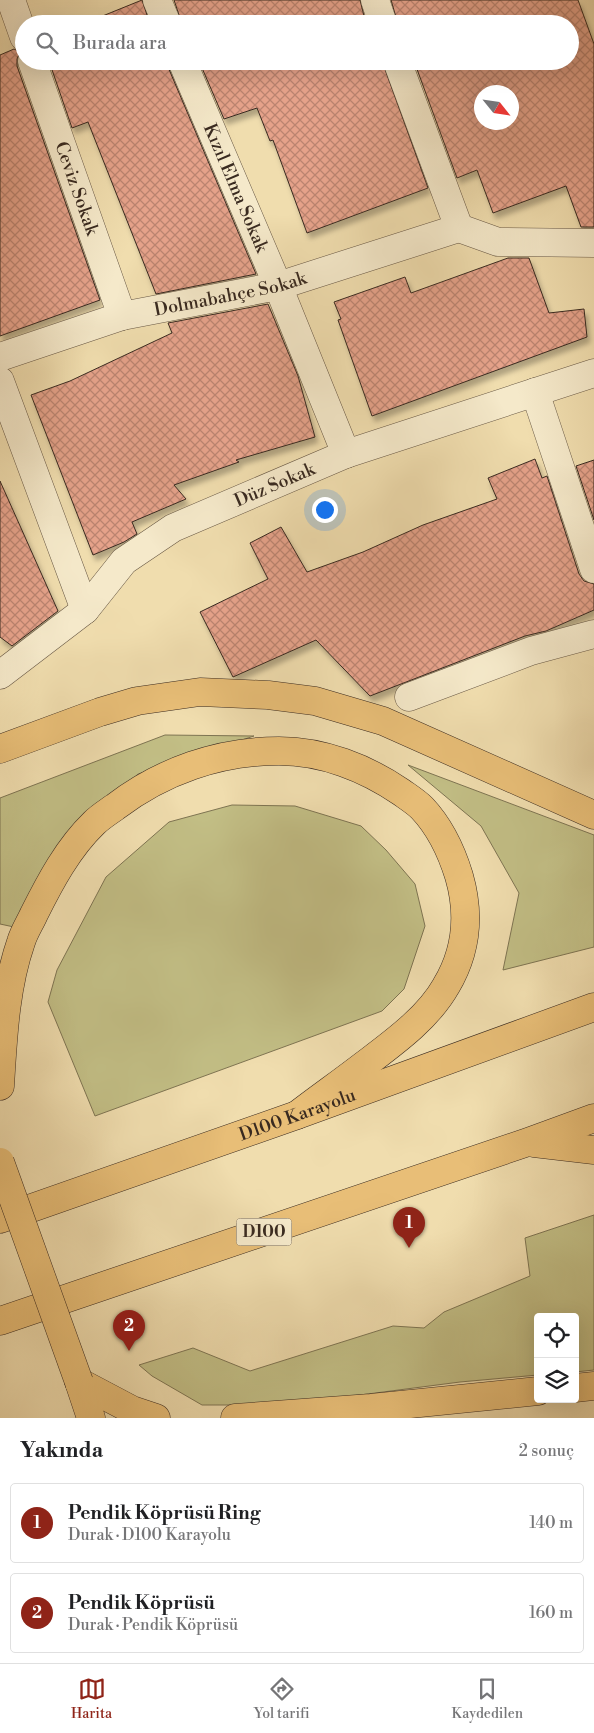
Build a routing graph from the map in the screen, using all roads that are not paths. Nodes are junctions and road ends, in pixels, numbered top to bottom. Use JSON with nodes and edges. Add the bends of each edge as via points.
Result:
{"nodes":[{"id":1,"x":11,"y":0,"type":"edge"},
{"id":2,"x":157,"y":0,"type":"edge"},
{"id":3,"x":375,"y":0,"type":"edge"},
{"id":4,"x":16,"y":15,"type":"edge"},
{"id":5,"x":163,"y":15,"type":"edge"},
{"id":6,"x":380,"y":15,"type":"edge"},
{"id":7,"x":35,"y":70,"type":"edge"},
{"id":8,"x":186,"y":70,"type":"edge"},
{"id":9,"x":400,"y":70,"type":"edge"},
{"id":10,"x":459,"y":228,"type":"junction"},
{"id":11,"x":594,"y":244,"type":"edge"},
{"id":12,"x":278,"y":286,"type":"junction"},
{"id":13,"x":122,"y":316,"type":"junction"},
{"id":14,"x":0,"y":358,"type":"edge"},
{"id":15,"x":594,"y":373,"type":"edge"},
{"id":16,"x":0,"y":381,"type":"edge"},
{"id":17,"x":535,"y":392,"type":"junction"},
{"id":18,"x":346,"y":454,"type":"junction"},
{"id":19,"x":594,"y":569,"type":"edge"},
{"id":20,"x":85,"y":610,"type":"junction"},
{"id":21,"x":594,"y":634,"type":"edge"},
{"id":22,"x":0,"y":675,"type":"edge"},
{"id":23,"x":409,"y":697,"type":"dead end"},
{"id":24,"x":0,"y":749,"type":"edge"},
{"id":25,"x":594,"y":815,"type":"edge"},
{"id":26,"x":594,"y":1008,"type":"edge"},
{"id":27,"x":0,"y":1086,"type":"edge"},
{"id":28,"x":297,"y":1115,"type":"junction"},
{"id":29,"x":594,"y":1118,"type":"edge"},
{"id":30,"x":528,"y":1142,"type":"junction"},
{"id":31,"x":594,"y":1150,"type":"edge"},
{"id":32,"x":0,"y":1162,"type":"edge"},
{"id":33,"x":0,"y":1220,"type":"edge"},
{"id":34,"x":0,"y":1321,"type":"edge"},
{"id":35,"x":79,"y":1382,"type":"junction"},
{"id":36,"x":594,"y":1386,"type":"edge"},
{"id":37,"x":579,"y":1388,"type":"edge"},
{"id":38,"x":534,"y":1391,"type":"edge"},
{"id":39,"x":91,"y":1418,"type":"edge"},
{"id":40,"x":156,"y":1418,"type":"edge"},
{"id":41,"x":235,"y":1418,"type":"edge"}],
"edges":[{"from":1,"to":4,"type":"street"},
{"from":2,"to":5,"type":"street"},
{"from":3,"to":6,"type":"street"},
{"from":7,"to":13,"type":"street","name":"Ceviz Sokak"},
{"from":8,"to":12,"type":"street","name":"Kızıl Elma Sokak"},
{"from":9,"to":10,"type":"street"},
{"from":10,"to":11,"type":"street","via":[[498,242]]},
{"from":10,"to":12,"type":"street","name":"Dolmabahçe Sokak"},
{"from":12,"to":13,"type":"street","name":"Dolmabahçe Sokak"},
{"from":12,"to":18,"type":"street","name":"Kızıl Elma Sokak"},
{"from":13,"to":14,"type":"street","name":"Dolmabahçe Sokak"},
{"from":15,"to":17,"type":"street","name":"Düz Sokak"},
{"from":16,"to":20,"type":"street"},
{"from":17,"to":18,"type":"street","name":"Düz Sokak"},
{"from":17,"to":19,"type":"street"},
{"from":18,"to":20,"type":"street","name":"Düz Sokak","via":[[173,528],[124,561]]},
{"from":20,"to":22,"type":"street","name":"Düz Sokak"},
{"from":21,"to":23,"type":"street","via":[[531,651]]},
{"from":24,"to":25,"type":"main road","via":[[137,701],[200,692],[268,695],[315,701],[383,721]]},
{"from":26,"to":28,"type":"main road","name":"D100 Karayolu"},
{"from":27,"to":28,"type":"main road","via":[[9,990],[21,941],[71,850],[95,822],[130,795],[162,777],[199,762],[280,751],[354,765],[388,783],[420,806],[452,853],[463,888],[466,927],[460,955],[446,987],[421,1018]]},
{"from":28,"to":33,"type":"main road","name":"D100 Karayolu"},
{"from":29,"to":30,"type":"main road","number":"D100"},
{"from":30,"to":31,"type":"main road"},
{"from":30,"to":34,"type":"main road","number":"D100"},
{"from":32,"to":35,"type":"main road","bridge":true},
{"from":35,"to":39,"type":"main road"},
{"from":35,"to":40,"type":"main road","via":[[132,1410]]},
{"from":36,"to":37,"type":"main road"},
{"from":38,"to":41,"type":"main road"}]}
